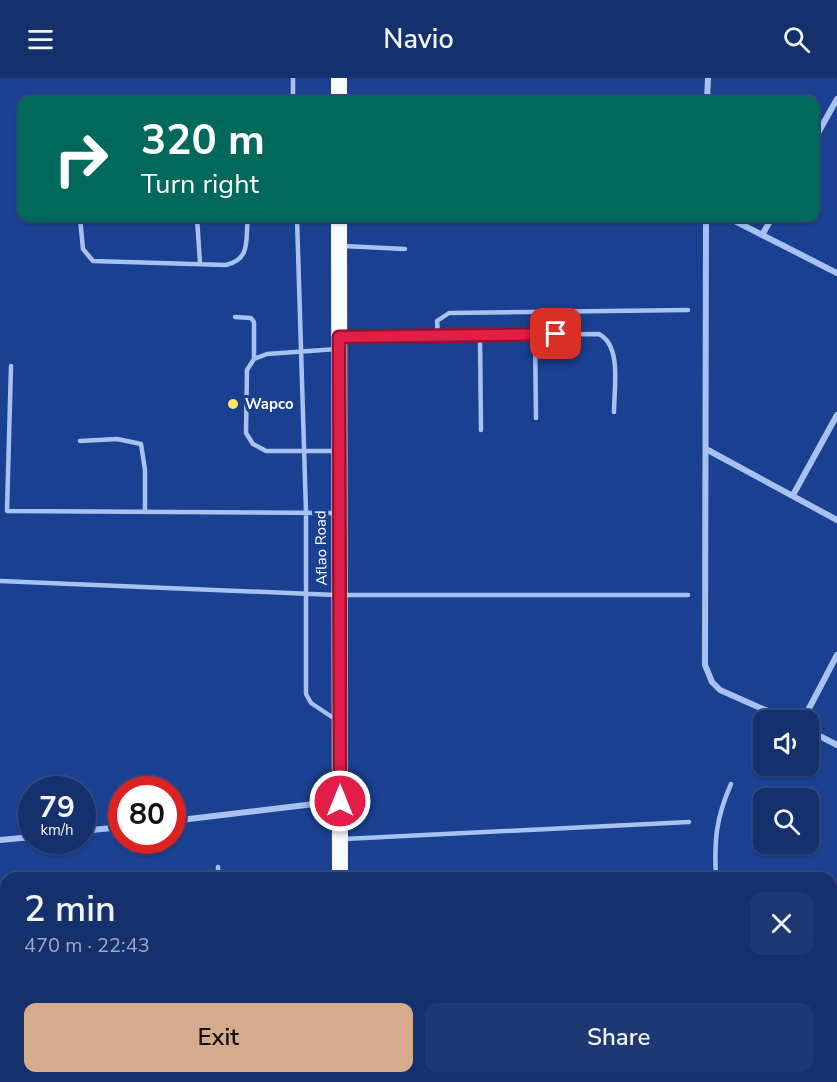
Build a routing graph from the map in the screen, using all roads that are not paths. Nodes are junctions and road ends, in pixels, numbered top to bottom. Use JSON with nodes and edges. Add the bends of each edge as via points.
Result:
{"nodes":[{"id":1,"x":293,"y":78,"type":"edge"},
{"id":2,"x":339,"y":78,"type":"edge"},
{"id":3,"x":708,"y":78,"type":"edge"},
{"id":4,"x":293,"y":96,"type":"edge"},
{"id":5,"x":339,"y":96,"type":"edge"},
{"id":6,"x":707,"y":96,"type":"edge"},
{"id":7,"x":837,"y":99,"type":"edge"},
{"id":8,"x":819,"y":131,"type":"edge"},
{"id":9,"x":80,"y":222,"type":"edge"},
{"id":10,"x":197,"y":222,"type":"edge"},
{"id":11,"x":248,"y":222,"type":"edge"},
{"id":12,"x":297,"y":222,"type":"edge"},
{"id":13,"x":339,"y":222,"type":"edge"},
{"id":14,"x":706,"y":222,"type":"edge"},
{"id":15,"x":737,"y":222,"type":"edge"},
{"id":16,"x":770,"y":222,"type":"edge"},
{"id":17,"x":762,"y":235,"type":"junction"},
{"id":18,"x":340,"y":246,"type":"junction"},
{"id":19,"x":405,"y":249,"type":"dead end"},
{"id":20,"x":200,"y":262,"type":"junction"},
{"id":21,"x":837,"y":273,"type":"edge"},
{"id":22,"x":688,"y":310,"type":"dead end"},
{"id":23,"x":235,"y":317,"type":"dead end"},
{"id":24,"x":480,"y":335,"type":"junction"},
{"id":25,"x":535,"y":335,"type":"junction"},
{"id":26,"x":438,"y":336,"type":"junction"},
{"id":27,"x":339,"y":343,"type":"junction"},
{"id":28,"x":301,"y":351,"type":"junction"},
{"id":29,"x":254,"y":358,"type":"junction"},
{"id":30,"x":11,"y":366,"type":"dead end"},
{"id":31,"x":614,"y":412,"type":"dead end"},
{"id":32,"x":837,"y":415,"type":"edge"},
{"id":33,"x":536,"y":418,"type":"dead end"},
{"id":34,"x":481,"y":430,"type":"dead end"},
{"id":35,"x":80,"y":441,"type":"dead end"},
{"id":36,"x":706,"y":449,"type":"junction"},
{"id":37,"x":304,"y":451,"type":"junction"},
{"id":38,"x":338,"y":451,"type":"junction"},
{"id":39,"x":793,"y":495,"type":"junction"},
{"id":40,"x":145,"y":512,"type":"junction"},
{"id":41,"x":306,"y":512,"type":"junction"},
{"id":42,"x":339,"y":513,"type":"junction"},
{"id":43,"x":837,"y":520,"type":"edge"},
{"id":44,"x":0,"y":581,"type":"edge"},
{"id":45,"x":304,"y":594,"type":"junction"},
{"id":46,"x":340,"y":595,"type":"junction"},
{"id":47,"x":688,"y":595,"type":"dead end"},
{"id":48,"x":837,"y":655,"type":"edge"},
{"id":49,"x":765,"y":710,"type":"edge"},
{"id":50,"x":808,"y":710,"type":"edge"},
{"id":51,"x":340,"y":722,"type":"junction"},
{"id":52,"x":819,"y":736,"type":"edge"},
{"id":53,"x":837,"y":745,"type":"edge"},
{"id":54,"x":731,"y":784,"type":"dead end"},
{"id":55,"x":340,"y":801,"type":"junction"},
{"id":56,"x":186,"y":819,"type":"edge"},
{"id":57,"x":689,"y":822,"type":"dead end"},
{"id":58,"x":18,"y":838,"type":"edge"},
{"id":59,"x":340,"y":839,"type":"junction"},
{"id":60,"x":0,"y":840,"type":"edge"},
{"id":61,"x":218,"y":867,"type":"dead end"},
{"id":62,"x":218,"y":872,"type":"edge"},
{"id":63,"x":340,"y":872,"type":"edge"},
{"id":64,"x":716,"y":872,"type":"edge"}],
"edges":[{"from":1,"to":4,"type":"lane"},
{"from":2,"to":5,"type":"highway"},
{"from":3,"to":6,"type":"street"},
{"from":7,"to":8,"type":"street"},
{"from":9,"to":20,"type":"lane","via":[[83,249],[93,261]]},
{"from":10,"to":20,"type":"lane"},
{"from":11,"to":20,"type":"lane","via":[[247,251],[240,259],[226,265]]},
{"from":12,"to":28,"type":"lane"},
{"from":13,"to":18,"type":"highway","name":"Aflao Road"},
{"from":14,"to":36,"type":"street"},
{"from":15,"to":17,"type":"street"},
{"from":16,"to":17,"type":"street"},
{"from":17,"to":21,"type":"street"},
{"from":18,"to":19,"type":"lane"},
{"from":18,"to":27,"type":"highway","name":"Aflao Road"},
{"from":22,"to":26,"type":"lane","via":[[448,313],[437,321]]},
{"from":23,"to":29,"type":"lane","via":[[251,318],[254,322]]},
{"from":24,"to":25,"type":"lane"},
{"from":24,"to":26,"type":"lane"},
{"from":24,"to":34,"type":"lane"},
{"from":25,"to":31,"type":"lane","via":[[599,334],[609,339],[613,350]]},
{"from":25,"to":33,"type":"lane"},
{"from":26,"to":27,"type":"lane"},
{"from":27,"to":28,"type":"lane"},
{"from":27,"to":38,"type":"highway","name":"Aflao Road"},
{"from":28,"to":29,"type":"lane"},
{"from":28,"to":37,"type":"lane"},
{"from":29,"to":37,"type":"lane","via":[[247,370],[246,433],[254,444],[267,451]]},
{"from":30,"to":40,"type":"lane","via":[[7,511]]},
{"from":32,"to":39,"type":"street"},
{"from":35,"to":40,"type":"lane","via":[[117,439],[141,444]]},
{"from":36,"to":39,"type":"street"},
{"from":36,"to":49,"type":"street","via":[[705,666],[720,690]]},
{"from":37,"to":38,"type":"lane"},
{"from":37,"to":41,"type":"lane"},
{"from":38,"to":42,"type":"highway","name":"Aflao Road"},
{"from":39,"to":43,"type":"street"},
{"from":40,"to":41,"type":"lane"},
{"from":41,"to":42,"type":"lane"},
{"from":41,"to":45,"type":"lane"},
{"from":42,"to":46,"type":"highway","name":"Aflao Road"},
{"from":44,"to":45,"type":"lane"},
{"from":45,"to":46,"type":"lane"},
{"from":45,"to":51,"type":"lane","via":[[306,694],[311,703]]},
{"from":46,"to":47,"type":"lane"},
{"from":46,"to":51,"type":"highway","name":"Aflao Road"},
{"from":48,"to":50,"type":"street"},
{"from":51,"to":55,"type":"highway","name":"Aflao Road"},
{"from":52,"to":53,"type":"street"},
{"from":54,"to":64,"type":"lane","via":[[719,811],[714,841]]},
{"from":55,"to":56,"type":"street"},
{"from":55,"to":59,"type":"highway","name":"Aflao Road"},
{"from":57,"to":59,"type":"lane"},
{"from":58,"to":60,"type":"street"},
{"from":59,"to":63,"type":"highway","name":"Aflao Road"},
{"from":61,"to":62,"type":"lane"}]}
